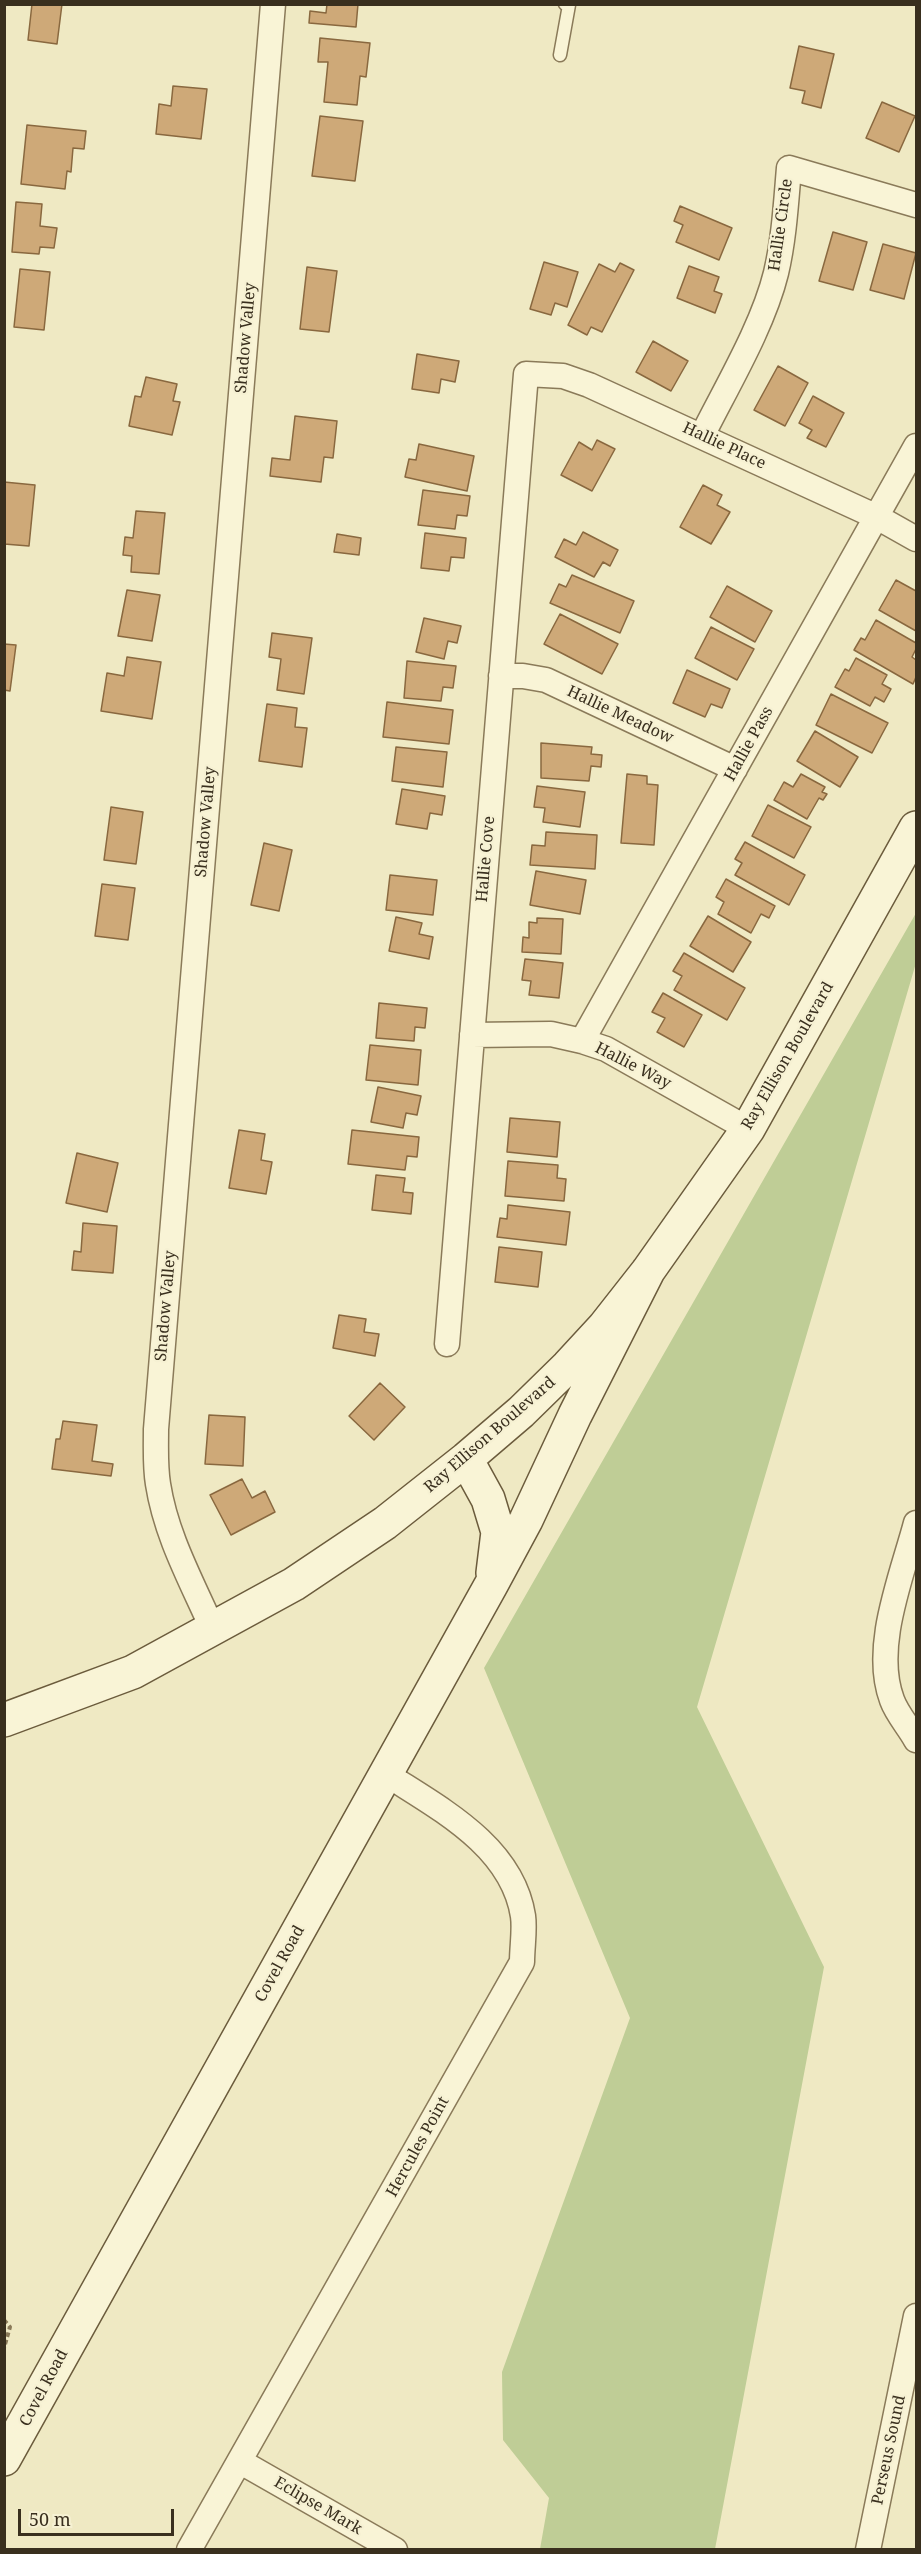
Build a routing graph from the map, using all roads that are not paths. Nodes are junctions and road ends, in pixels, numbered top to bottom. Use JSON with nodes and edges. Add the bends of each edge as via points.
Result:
{"nodes":[{"id":1,"x":273,"y":4,"type":"edge"},
{"id":2,"x":565,"y":4,"type":"edge"},
{"id":3,"x":560,"y":55,"type":"dead end"},
{"id":4,"x":916,"y":205,"type":"edge"},
{"id":5,"x":526,"y":374,"type":"joint"},
{"id":6,"x":702,"y":436,"type":"junction"},
{"id":7,"x":916,"y":446,"type":"edge"},
{"id":8,"x":877,"y":517,"type":"junction"},
{"id":9,"x":916,"y":540,"type":"edge"},
{"id":10,"x":501,"y":676,"type":"junction"},
{"id":11,"x":735,"y":769,"type":"junction"},
{"id":12,"x":916,"y":828,"type":"edge"},
{"id":13,"x":472,"y":1035,"type":"junction"},
{"id":14,"x":582,"y":1041,"type":"junction"},
{"id":15,"x":748,"y":1128,"type":"junction"},
{"id":16,"x":648,"y":1271,"type":"junction"},
{"id":17,"x":447,"y":1344,"type":"dead end"},
{"id":18,"x":466,"y":1459,"type":"junction"},
{"id":19,"x":916,"y":1523,"type":"edge"},
{"id":20,"x":491,"y":1585,"type":"junction"},
{"id":21,"x":213,"y":1629,"type":"junction"},
{"id":22,"x":4,"y":1720,"type":"edge"},
{"id":23,"x":916,"y":1740,"type":"edge"},
{"id":24,"x":386,"y":1774,"type":"junction"},
{"id":25,"x":916,"y":2316,"type":"edge"},
{"id":26,"x":4,"y":2459,"type":"edge"},
{"id":27,"x":241,"y":2462,"type":"junction"},
{"id":28,"x":189,"y":2550,"type":"edge"},
{"id":29,"x":395,"y":2550,"type":"edge"},
{"id":30,"x":868,"y":2550,"type":"edge"}],
"edges":[{"from":1,"to":21,"type":"street","name":"Shadow Valley","via":[[156,1429],[158,1483],[165,1515]]},
{"from":2,"to":3,"type":"lane","via":[[569,5]]},
{"from":4,"to":6,"type":"street","name":"Hallie Circle","via":[[789,168],[776,274],[761,315]]},
{"from":5,"to":6,"type":"street","name":"Hallie Place","via":[[562,376],[589,385]]},
{"from":5,"to":10,"type":"street","name":"Hallie Cove"},
{"from":6,"to":8,"type":"street","name":"Hallie Place"},
{"from":7,"to":8,"type":"street","name":"Hallie Pass"},
{"from":8,"to":9,"type":"street","name":"Hallie Place"},
{"from":8,"to":11,"type":"street","name":"Hallie Pass"},
{"from":10,"to":11,"type":"street","name":"Hallie Meadow","via":[[546,680]]},
{"from":10,"to":13,"type":"street","name":"Hallie Cove"},
{"from":11,"to":14,"type":"street","name":"Hallie Pass"},
{"from":12,"to":15,"type":"street","name":"Ray Ellison Boulevard"},
{"from":13,"to":14,"type":"street","name":"Hallie Way","via":[[551,1034]]},
{"from":13,"to":17,"type":"street","name":"Hallie Cove"},
{"from":14,"to":15,"type":"street","name":"Hallie Way","via":[[606,1050]]},
{"from":15,"to":16,"type":"street","name":"Ray Ellison Boulevard"},
{"from":16,"to":18,"type":"street","name":"Ray Ellison Boulevard","via":[[568,1366]]},
{"from":16,"to":20,"type":"street"},
{"from":18,"to":20,"type":"street","name":"Covel Road","via":[[488,1500],[498,1532]]},
{"from":18,"to":21,"type":"street","name":"Ray Ellison Boulevard","via":[[312,1572]]},
{"from":19,"to":23,"type":"street","via":[[889,1622],[885,1669],[892,1701]]},
{"from":20,"to":24,"type":"street","name":"Covel Road"},
{"from":21,"to":22,"type":"street","name":"Ray Ellison Boulevard","via":[[133,1672]]},
{"from":24,"to":26,"type":"street","name":"Covel Road"},
{"from":24,"to":27,"type":"street","name":"Hercules Point","via":[[444,1811],[488,1846],[512,1881],[523,1916],[522,1962]]},
{"from":25,"to":30,"type":"street","name":"Perseus Sound"},
{"from":27,"to":28,"type":"street","name":"Hercules Point"},
{"from":27,"to":29,"type":"street","name":"Eclipse Mark"}]}
